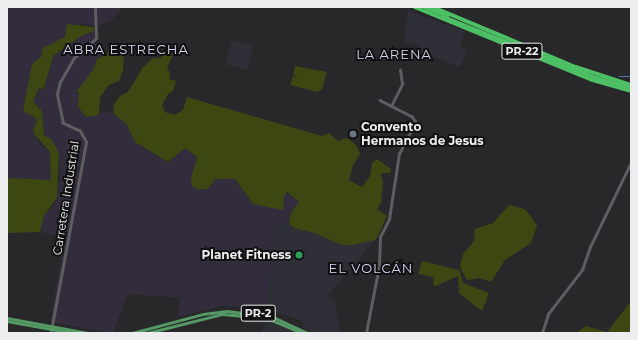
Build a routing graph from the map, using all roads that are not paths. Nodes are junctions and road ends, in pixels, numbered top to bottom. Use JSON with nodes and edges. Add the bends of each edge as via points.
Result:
{"nodes":[{"id":1,"x":95,"y":7,"type":"edge"},
{"id":2,"x":415,"y":7,"type":"edge"},
{"id":3,"x":421,"y":7,"type":"edge"},
{"id":4,"x":425,"y":7,"type":"edge"},
{"id":5,"x":433,"y":7,"type":"edge"},
{"id":6,"x":500,"y":38,"type":"junction"},
{"id":7,"x":400,"y":70,"type":"dead end"},
{"id":8,"x":631,"y":85,"type":"edge"},
{"id":9,"x":631,"y":88,"type":"edge"},
{"id":10,"x":631,"y":91,"type":"edge"},
{"id":11,"x":380,"y":101,"type":"dead end"},
{"id":12,"x":391,"y":107,"type":"junction"},
{"id":13,"x":631,"y":162,"type":"edge"},
{"id":14,"x":7,"y":320,"type":"edge"},
{"id":15,"x":52,"y":328,"type":"junction"},
{"id":16,"x":73,"y":333,"type":"edge"},
{"id":17,"x":88,"y":333,"type":"edge"},
{"id":18,"x":132,"y":333,"type":"edge"},
{"id":19,"x":147,"y":333,"type":"edge"},
{"id":20,"x":302,"y":333,"type":"edge"},
{"id":21,"x":308,"y":333,"type":"edge"},
{"id":22,"x":366,"y":333,"type":"edge"},
{"id":23,"x":542,"y":333,"type":"edge"}],
"edges":[{"from":1,"to":15,"type":"street","name":"Carretera Industrial","via":[[96,38],[74,58],[56,94],[63,123],[80,131],[86,142]]},
{"from":2,"to":10,"type":"highway","number":"PR-22","via":[[581,76]]},
{"from":3,"to":6,"type":"highway"},
{"from":4,"to":6,"type":"highway"},
{"from":5,"to":8,"type":"highway","number":"PR-22","via":[[588,72]]},
{"from":6,"to":9,"type":"highway","via":[[596,78]]},
{"from":7,"to":12,"type":"street","via":[[402,84]]},
{"from":11,"to":12,"type":"street"},
{"from":12,"to":22,"type":"street","via":[[412,117],[415,122],[399,154],[388,219],[380,237],[380,266]]},
{"from":13,"to":23,"type":"street","via":[[590,247],[582,270],[548,314]]},
{"from":14,"to":15,"type":"main road"},
{"from":15,"to":16,"type":"main road"},
{"from":15,"to":17,"type":"main road"},
{"from":18,"to":21,"type":"main road","number":"PR-2","via":[[203,314],[227,311],[273,317]]},
{"from":19,"to":20,"type":"main road","number":"PR-2","via":[[222,314],[267,318]]}]}
